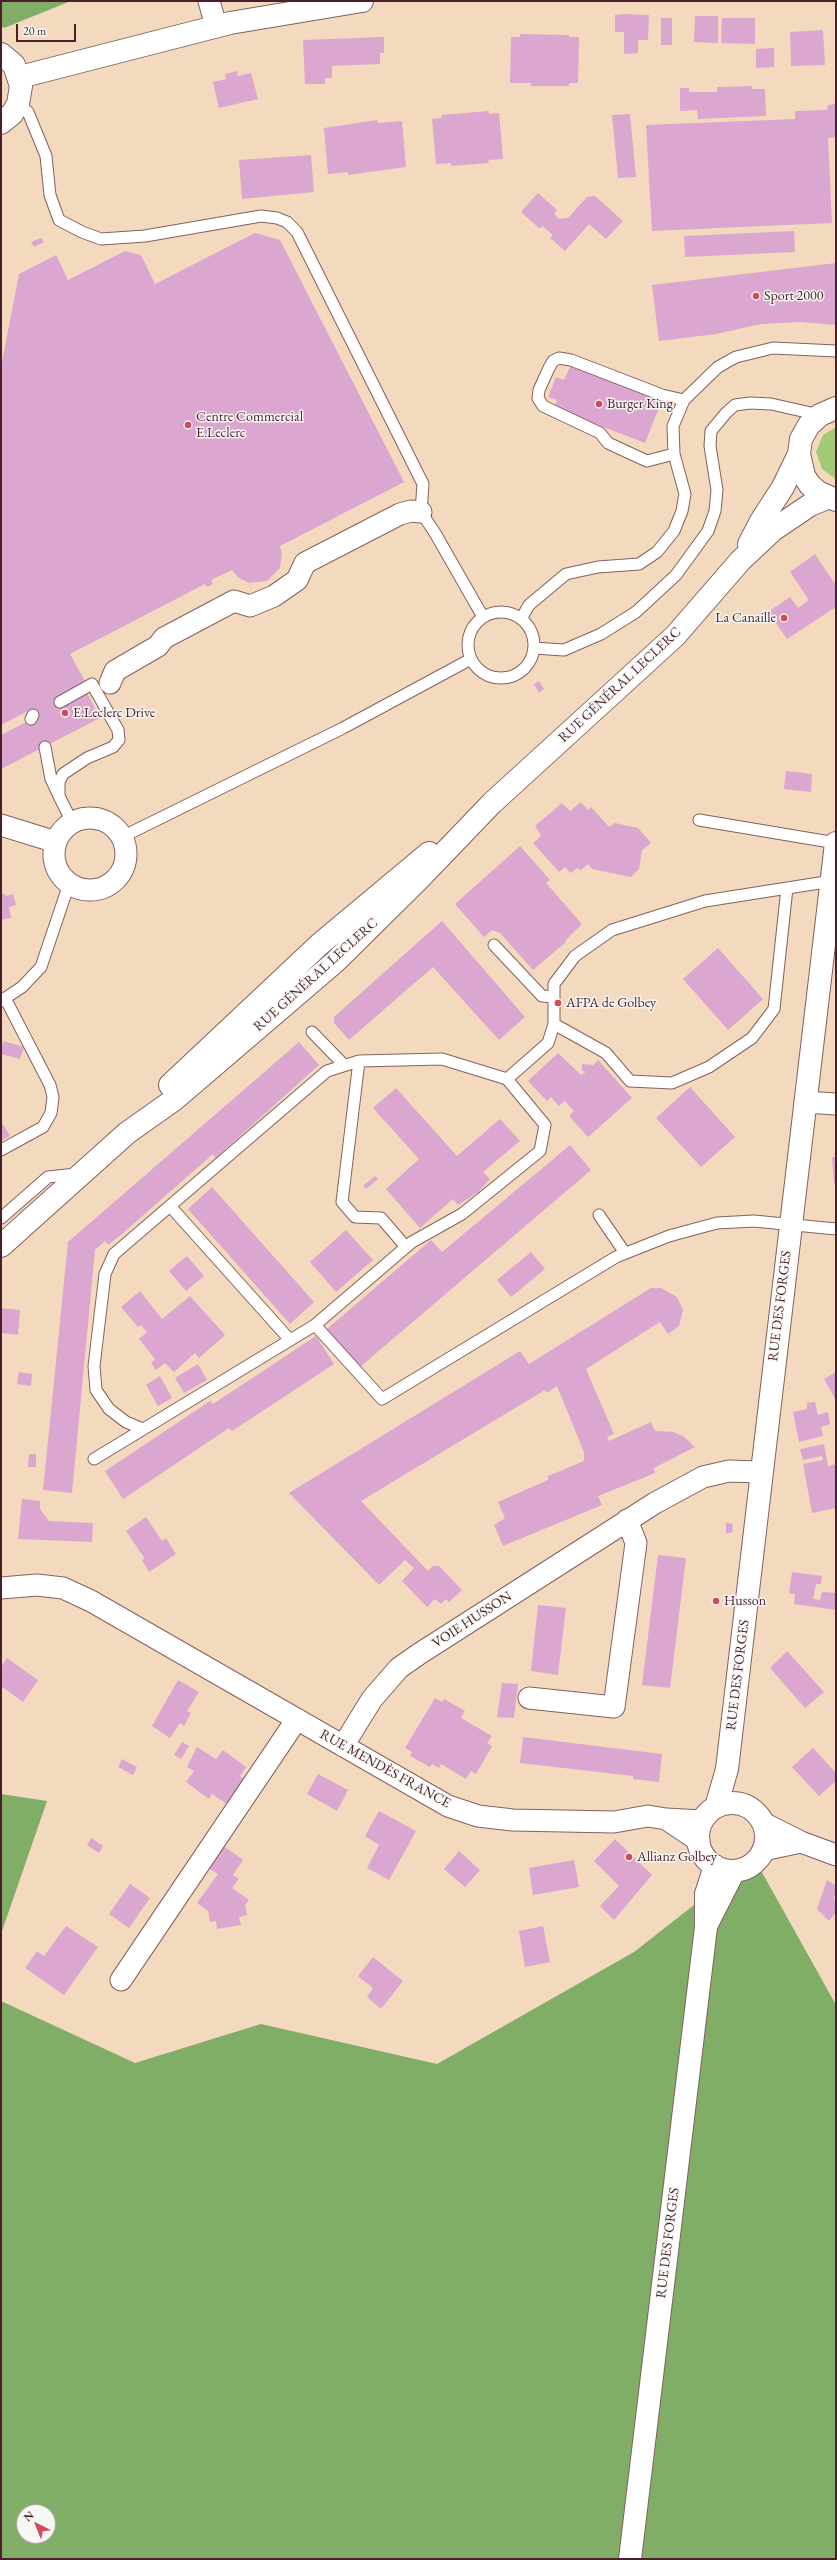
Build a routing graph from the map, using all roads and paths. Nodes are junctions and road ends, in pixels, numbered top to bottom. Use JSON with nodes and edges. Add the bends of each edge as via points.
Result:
{"nodes":[{"id":1,"x":209,"y":1,"type":"edge"},
{"id":2,"x":362,"y":1,"type":"edge"},
{"id":3,"x":216,"y":26,"type":"junction"},
{"id":4,"x":1,"y":54,"type":"edge"},
{"id":5,"x":20,"y":77,"type":"junction"},
{"id":6,"x":18,"y":104,"type":"junction"},
{"id":7,"x":1,"y":123,"type":"edge"},
{"id":8,"x":836,"y":352,"type":"edge"},
{"id":9,"x":684,"y":400,"type":"junction"},
{"id":10,"x":828,"y":411,"type":"edge"},
{"id":11,"x":674,"y":454,"type":"junction"},
{"id":12,"x":799,"y":454,"type":"junction"},
{"id":13,"x":832,"y":499,"type":"edge"},
{"id":14,"x":421,"y":512,"type":"junction"},
{"id":15,"x":741,"y":560,"type":"junction"},
{"id":16,"x":482,"y":617,"type":"junction"},
{"id":17,"x":521,"y":619,"type":"junction"},
{"id":18,"x":534,"y":648,"type":"junction"},
{"id":19,"x":471,"y":659,"type":"junction"},
{"id":20,"x":110,"y":684,"type":"dead end"},
{"id":21,"x":60,"y":702,"type":"dead end"},
{"id":22,"x":45,"y":747,"type":"dead end"},
{"id":23,"x":59,"y":796,"type":"junction"},
{"id":24,"x":699,"y":820,"type":"dead end"},
{"id":25,"x":72,"y":822,"type":"junction"},
{"id":26,"x":1,"y":825,"type":"edge"},
{"id":27,"x":122,"y":837,"type":"junction"},
{"id":28,"x":56,"y":842,"type":"junction"},
{"id":29,"x":836,"y":843,"type":"edge"},
{"id":30,"x":832,"y":881,"type":"junction"},
{"id":31,"x":69,"y":884,"type":"junction"},
{"id":32,"x":787,"y":888,"type":"junction"},
{"id":33,"x":494,"y":945,"type":"dead end"},
{"id":34,"x":554,"y":997,"type":"junction"},
{"id":35,"x":3,"y":999,"type":"edge"},
{"id":36,"x":554,"y":1024,"type":"junction"},
{"id":37,"x":312,"y":1032,"type":"dead end"},
{"id":38,"x":359,"y":1060,"type":"junction"},
{"id":39,"x":344,"y":1065,"type":"junction"},
{"id":40,"x":507,"y":1079,"type":"junction"},
{"id":41,"x":805,"y":1102,"type":"junction"},
{"id":42,"x":836,"y":1104,"type":"edge"},
{"id":43,"x":1,"y":1150,"type":"edge"},
{"id":44,"x":79,"y":1174,"type":"junction"},
{"id":45,"x":170,"y":1206,"type":"junction"},
{"id":46,"x":599,"y":1215,"type":"dead end"},
{"id":47,"x":1,"y":1218,"type":"edge"},
{"id":48,"x":790,"y":1223,"type":"junction"},
{"id":49,"x":836,"y":1229,"type":"edge"},
{"id":50,"x":1,"y":1246,"type":"edge"},
{"id":51,"x":406,"y":1247,"type":"junction"},
{"id":52,"x":625,"y":1253,"type":"junction"},
{"id":53,"x":315,"y":1325,"type":"junction"},
{"id":54,"x":290,"y":1340,"type":"junction"},
{"id":55,"x":144,"y":1429,"type":"junction"},
{"id":56,"x":94,"y":1459,"type":"dead end"},
{"id":57,"x":760,"y":1472,"type":"junction"},
{"id":58,"x":627,"y":1520,"type":"junction"},
{"id":59,"x":1,"y":1588,"type":"edge"},
{"id":60,"x":529,"y":1698,"type":"dead end"},
{"id":61,"x":297,"y":1719,"type":"junction"},
{"id":62,"x":343,"y":1746,"type":"junction"},
{"id":63,"x":727,"y":1769,"type":"junction"},
{"id":64,"x":743,"y":1805,"type":"junction"},
{"id":65,"x":705,"y":1823,"type":"junction"},
{"id":66,"x":763,"y":1823,"type":"junction"},
{"id":67,"x":801,"y":1842,"type":"junction"},
{"id":68,"x":763,"y":1850,"type":"junction"},
{"id":69,"x":836,"y":1855,"type":"edge"},
{"id":70,"x":725,"y":1868,"type":"junction"},
{"id":71,"x":122,"y":1980,"type":"dead end"},
{"id":72,"x":630,"y":2559,"type":"edge"}],
"edges":[{"from":1,"to":3,"type":"street"},
{"from":2,"to":3,"type":"main road"},
{"from":3,"to":5,"type":"main road"},
{"from":4,"to":5,"type":"main road","via":[[14,65]]},
{"from":5,"to":6,"type":"main road","via":[[21,95]]},
{"from":6,"to":7,"type":"main road","via":[[12,114]]},
{"from":6,"to":14,"type":"lane","via":[[28,112],[46,156],[50,195],[59,220],[82,232],[101,239],[145,236],[260,216],[282,220],[297,232],[423,484]]},
{"from":8,"to":9,"type":"lane","via":[[772,348],[736,357],[718,367]]},
{"from":9,"to":11,"type":"lane","via":[[673,426]]},
{"from":9,"to":11,"type":"lane","via":[[662,395],[571,360],[559,358],[553,361],[549,368],[538,398],[543,406],[600,433],[608,443],[646,461]]},
{"from":10,"to":12,"type":"main road","name":"RUE GÉNÉRAL LECLERC","via":[[805,432]]},
{"from":10,"to":18,"type":"lane","via":[[771,404],[735,405],[711,431],[710,446],[717,490],[715,511],[708,531],[676,575],[636,612],[601,634],[564,650]]},
{"from":11,"to":17,"type":"lane","via":[[685,494],[674,531],[657,552],[639,564],[598,567],[566,574],[529,606]]},
{"from":12,"to":13,"type":"main road","via":[[804,476],[818,492]]},
{"from":12,"to":15,"type":"main road","name":"RUE GÉNÉRAL LECLERC"},
{"from":13,"to":15,"type":"main road","name":"RUE GÉNÉRAL LECLERC","via":[[810,505],[773,530]]},
{"from":14,"to":16,"type":"lane"},
{"from":14,"to":20,"type":"street","via":[[400,514],[305,563],[297,580],[274,596],[250,606],[234,601],[164,638],[158,646],[115,671]]},
{"from":15,"to":44,"type":"main road","name":"RUE GÉNÉRAL LECLERC","via":[[675,636],[492,803],[335,962],[176,1099],[127,1133]]},
{"from":16,"to":17,"type":"lane","via":[[495,612],[508,613]]},
{"from":16,"to":19,"type":"lane","via":[[469,636],[468,648]]},
{"from":17,"to":18,"type":"lane","via":[[531,632]]},
{"from":18,"to":19,"type":"lane","via":[[525,668],[506,678],[485,674]]},
{"from":19,"to":27,"type":"lane","via":[[342,728]]},
{"from":21,"to":23,"type":"lane","via":[[92,684],[118,730],[119,740],[113,747],[87,758],[63,774],[59,782]]},
{"from":22,"to":23,"type":"lane","via":[[50,779]]},
{"from":23,"to":25,"type":"lane"},
{"from":24,"to":29,"type":"lane"},
{"from":25,"to":27,"type":"street","via":[[95,818],[106,821]]},
{"from":25,"to":28,"type":"street"},
{"from":26,"to":28,"type":"street"},
{"from":27,"to":31,"type":"street","via":[[126,848],[126,860],[116,880],[97,890],[88,891]]},
{"from":28,"to":31,"type":"street","via":[[55,865]]},
{"from":29,"to":30,"type":"main road","name":"RUE DES FORGES"},
{"from":30,"to":32,"type":"lane"},
{"from":30,"to":41,"type":"main road","name":"RUE DES FORGES"},
{"from":31,"to":35,"type":"lane","via":[[40,967],[22,987]]},
{"from":32,"to":34,"type":"lane","via":[[705,900],[612,930],[575,956],[554,984]]},
{"from":32,"to":36,"type":"lane","via":[[774,1009],[752,1038],[709,1067],[672,1084],[630,1081],[606,1053]]},
{"from":33,"to":34,"type":"lane","via":[[542,996]]},
{"from":34,"to":36,"type":"lane"},
{"from":35,"to":43,"type":"lane","via":[[50,1085],[53,1097],[51,1113],[43,1127]]},
{"from":36,"to":40,"type":"lane","via":[[548,1043]]},
{"from":37,"to":39,"type":"lane"},
{"from":38,"to":39,"type":"lane"},
{"from":38,"to":40,"type":"lane","via":[[442,1058]]},
{"from":38,"to":51,"type":"lane","via":[[342,1202],[355,1217],[381,1218]]},
{"from":39,"to":45,"type":"lane","via":[[327,1071]]},
{"from":40,"to":51,"type":"lane","via":[[546,1125],[540,1151],[462,1214]]},
{"from":41,"to":42,"type":"street"},
{"from":41,"to":48,"type":"main road","name":"RUE DES FORGES"},
{"from":44,"to":47,"type":"lane","via":[[48,1177]]},
{"from":44,"to":50,"type":"main road","name":"RUE GÉNÉRAL LECLERC"},
{"from":45,"to":54,"type":"lane"},
{"from":45,"to":55,"type":"lane","via":[[114,1254],[104,1282],[94,1366],[96,1390],[109,1409],[126,1422]]},
{"from":46,"to":52,"type":"lane"},
{"from":48,"to":49,"type":"lane"},
{"from":48,"to":52,"type":"lane","via":[[717,1223],[669,1236]]},
{"from":48,"to":57,"type":"main road","name":"RUE DES FORGES"},
{"from":51,"to":53,"type":"lane"},
{"from":52,"to":53,"type":"lane","via":[[382,1399]]},
{"from":53,"to":54,"type":"lane"},
{"from":54,"to":55,"type":"lane"},
{"from":55,"to":56,"type":"lane"},
{"from":57,"to":58,"type":"street","name":"VOIE HUSSON","via":[[729,1471],[703,1478]]},
{"from":57,"to":63,"type":"main road","name":"RUE DES FORGES"},
{"from":58,"to":60,"type":"street","via":[[636,1543],[614,1707]]},
{"from":58,"to":62,"type":"street","name":"VOIE HUSSON","via":[[399,1668],[372,1699]]},
{"from":59,"to":61,"type":"street","name":"RUE MENDÈS FRANCE","via":[[37,1585],[63,1588],[91,1601]]},
{"from":61,"to":62,"type":"street","name":"RUE MENDÈS FRANCE"},
{"from":61,"to":71,"type":"street"},
{"from":62,"to":65,"type":"street","name":"RUE MENDÈS FRANCE","via":[[448,1806],[478,1816],[513,1820],[614,1822],[648,1816]]},
{"from":63,"to":64,"type":"main road"},
{"from":63,"to":65,"type":"main road","name":"RUE DES FORGES"},
{"from":64,"to":65,"type":"main road","via":[[734,1803]]},
{"from":64,"to":66,"type":"main road","via":[[752,1809]]},
{"from":65,"to":70,"type":"main road","via":[[702,1851]]},
{"from":66,"to":67,"type":"street"},
{"from":66,"to":68,"type":"main road","via":[[766,1832]]},
{"from":67,"to":68,"type":"street"},
{"from":67,"to":69,"type":"street"},
{"from":68,"to":70,"type":"main road","via":[[751,1864]]},
{"from":70,"to":72,"type":"main road","name":"RUE DES FORGES","via":[[706,1894],[706,1927]]}]}
